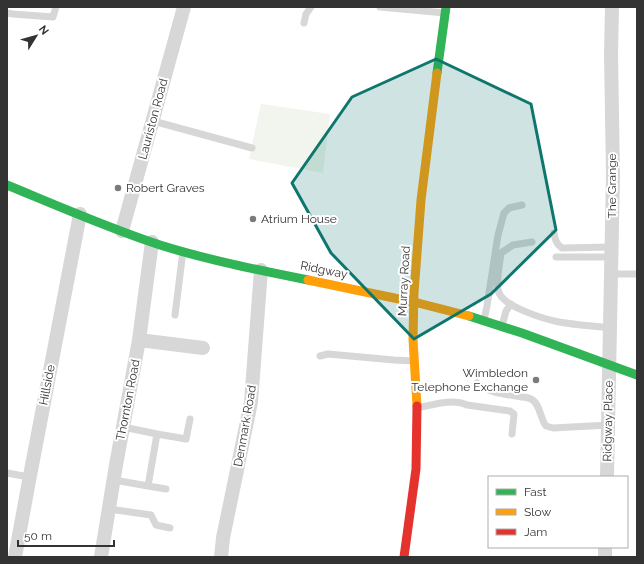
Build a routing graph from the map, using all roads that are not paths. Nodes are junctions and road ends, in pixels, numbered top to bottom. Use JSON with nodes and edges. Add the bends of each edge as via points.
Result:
{"nodes":[{"id":1,"x":56,"y":7,"type":"edge"},
{"id":2,"x":184,"y":7,"type":"edge"},
{"id":3,"x":311,"y":7,"type":"edge"},
{"id":4,"x":380,"y":7,"type":"edge"},
{"id":5,"x":612,"y":7,"type":"edge"},
{"id":6,"x":446,"y":10,"type":"edge"},
{"id":7,"x":7,"y":13,"type":"edge"},
{"id":8,"x":304,"y":23,"type":"dead end"},
{"id":9,"x":153,"y":121,"type":"junction"},
{"id":10,"x":252,"y":148,"type":"dead end"},
{"id":11,"x":7,"y":185,"type":"edge"},
{"id":12,"x":522,"y":205,"type":"dead end"},
{"id":13,"x":80,"y":214,"type":"junction"},
{"id":14,"x":122,"y":231,"type":"junction"},
{"id":15,"x":554,"y":233,"type":"dead end"},
{"id":16,"x":152,"y":242,"type":"junction"},
{"id":17,"x":532,"y":242,"type":"dead end"},
{"id":18,"x":183,"y":251,"type":"junction"},
{"id":19,"x":612,"y":252,"type":"junction"},
{"id":20,"x":556,"y":257,"type":"dead end"},
{"id":21,"x":261,"y":270,"type":"junction"},
{"id":22,"x":611,"y":274,"type":"junction"},
{"id":23,"x":637,"y":274,"type":"edge"},
{"id":24,"x":414,"y":302,"type":"junction"},
{"id":25,"x":511,"y":304,"type":"junction"},
{"id":26,"x":175,"y":315,"type":"dead end"},
{"id":27,"x":484,"y":320,"type":"junction"},
{"id":28,"x":502,"y":327,"type":"junction"},
{"id":29,"x":610,"y":328,"type":"junction"},
{"id":30,"x":139,"y":340,"type":"junction"},
{"id":31,"x":203,"y":348,"type":"dead end"},
{"id":32,"x":320,"y":356,"type":"dead end"},
{"id":33,"x":414,"y":361,"type":"junction"},
{"id":34,"x":609,"y":366,"type":"junction"},
{"id":35,"x":637,"y":374,"type":"edge"},
{"id":36,"x":477,"y":383,"type":"dead end"},
{"id":37,"x":417,"y":408,"type":"junction"},
{"id":38,"x":190,"y":419,"type":"dead end"},
{"id":39,"x":609,"y":425,"type":"junction"},
{"id":40,"x":123,"y":428,"type":"junction"},
{"id":41,"x":158,"y":434,"type":"junction"},
{"id":42,"x":512,"y":434,"type":"dead end"},
{"id":43,"x":7,"y":473,"type":"edge"},
{"id":44,"x":607,"y":476,"type":"edge"},
{"id":45,"x":29,"y":477,"type":"junction"},
{"id":46,"x":114,"y":480,"type":"junction"},
{"id":47,"x":148,"y":486,"type":"junction"},
{"id":48,"x":166,"y":489,"type":"dead end"},
{"id":49,"x":109,"y":509,"type":"junction"},
{"id":50,"x":170,"y":528,"type":"dead end"},
{"id":51,"x":13,"y":554,"type":"edge"},
{"id":52,"x":101,"y":557,"type":"edge"},
{"id":53,"x":221,"y":557,"type":"edge"},
{"id":54,"x":404,"y":557,"type":"edge"}],
"edges":[{"from":1,"to":7,"type":"lane","via":[[53,17]]},
{"from":2,"to":9,"type":"street","name":"Lauriston Road"},
{"from":3,"to":8,"type":"lane"},
{"from":4,"to":6,"type":"lane"},
{"from":5,"to":19,"type":"street","name":"The Grange"},
{"from":6,"to":24,"type":"street","name":"Murray Road","via":[[421,200]]},
{"from":9,"to":10,"type":"lane"},
{"from":9,"to":14,"type":"street","name":"Lauriston Road"},
{"from":11,"to":13,"type":"street","name":"Ridgway"},
{"from":12,"to":27,"type":"lane","via":[[509,208],[504,213]]},
{"from":13,"to":14,"type":"street","name":"Ridgway"},
{"from":13,"to":45,"type":"street","name":"Hillside"},
{"from":14,"to":16,"type":"street","name":"Ridgway"},
{"from":15,"to":19,"type":"lane","via":[[558,246],[562,248]]},
{"from":16,"to":18,"type":"street","name":"Ridgway"},
{"from":16,"to":30,"type":"street","name":"Thornton Road"},
{"from":17,"to":25,"type":"lane","via":[[513,245],[501,253],[499,293]]},
{"from":18,"to":21,"type":"street","name":"Ridgway"},
{"from":18,"to":26,"type":"lane"},
{"from":19,"to":20,"type":"lane"},
{"from":19,"to":22,"type":"street","name":"The Grange"},
{"from":21,"to":24,"type":"street","name":"Ridgway"},
{"from":21,"to":53,"type":"street","name":"Denmark Road","via":[[251,402]]},
{"from":22,"to":23,"type":"lane"},
{"from":22,"to":29,"type":"street","name":"The Grange"},
{"from":24,"to":27,"type":"street","name":"Ridgway"},
{"from":24,"to":33,"type":"street","name":"Murray Road"},
{"from":25,"to":28,"type":"lane","via":[[506,311]]},
{"from":25,"to":29,"type":"lane","via":[[557,321]]},
{"from":27,"to":28,"type":"street","name":"Ridgway"},
{"from":28,"to":34,"type":"street","name":"Ridgway"},
{"from":29,"to":34,"type":"street","name":"The Grange"},
{"from":30,"to":31,"type":"street"},
{"from":30,"to":40,"type":"street","name":"Thornton Road"},
{"from":32,"to":33,"type":"lane","via":[[328,354]]},
{"from":33,"to":37,"type":"street","name":"Murray Road"},
{"from":34,"to":35,"type":"street","name":"Ridgway"},
{"from":34,"to":39,"type":"street","name":"Ridgway Place"},
{"from":36,"to":39,"type":"lane","via":[[492,392],[531,399],[538,405],[541,420],[546,426],[553,428]]},
{"from":37,"to":42,"type":"lane","via":[[462,403],[510,411],[514,414]]},
{"from":37,"to":54,"type":"street","name":"Murray Road","via":[[416,468]]},
{"from":38,"to":41,"type":"lane","via":[[186,439]]},
{"from":39,"to":44,"type":"street","name":"Ridgway Place"},
{"from":40,"to":41,"type":"lane"},
{"from":40,"to":46,"type":"street","name":"Thornton Road"},
{"from":41,"to":47,"type":"lane"},
{"from":43,"to":45,"type":"lane"},
{"from":45,"to":51,"type":"street","name":"Hillside"},
{"from":46,"to":47,"type":"lane"},
{"from":46,"to":49,"type":"street","name":"Thornton Road"},
{"from":47,"to":48,"type":"lane"},
{"from":49,"to":50,"type":"lane","via":[[151,515],[156,525]]},
{"from":49,"to":52,"type":"street","name":"Thornton Road"}]}
